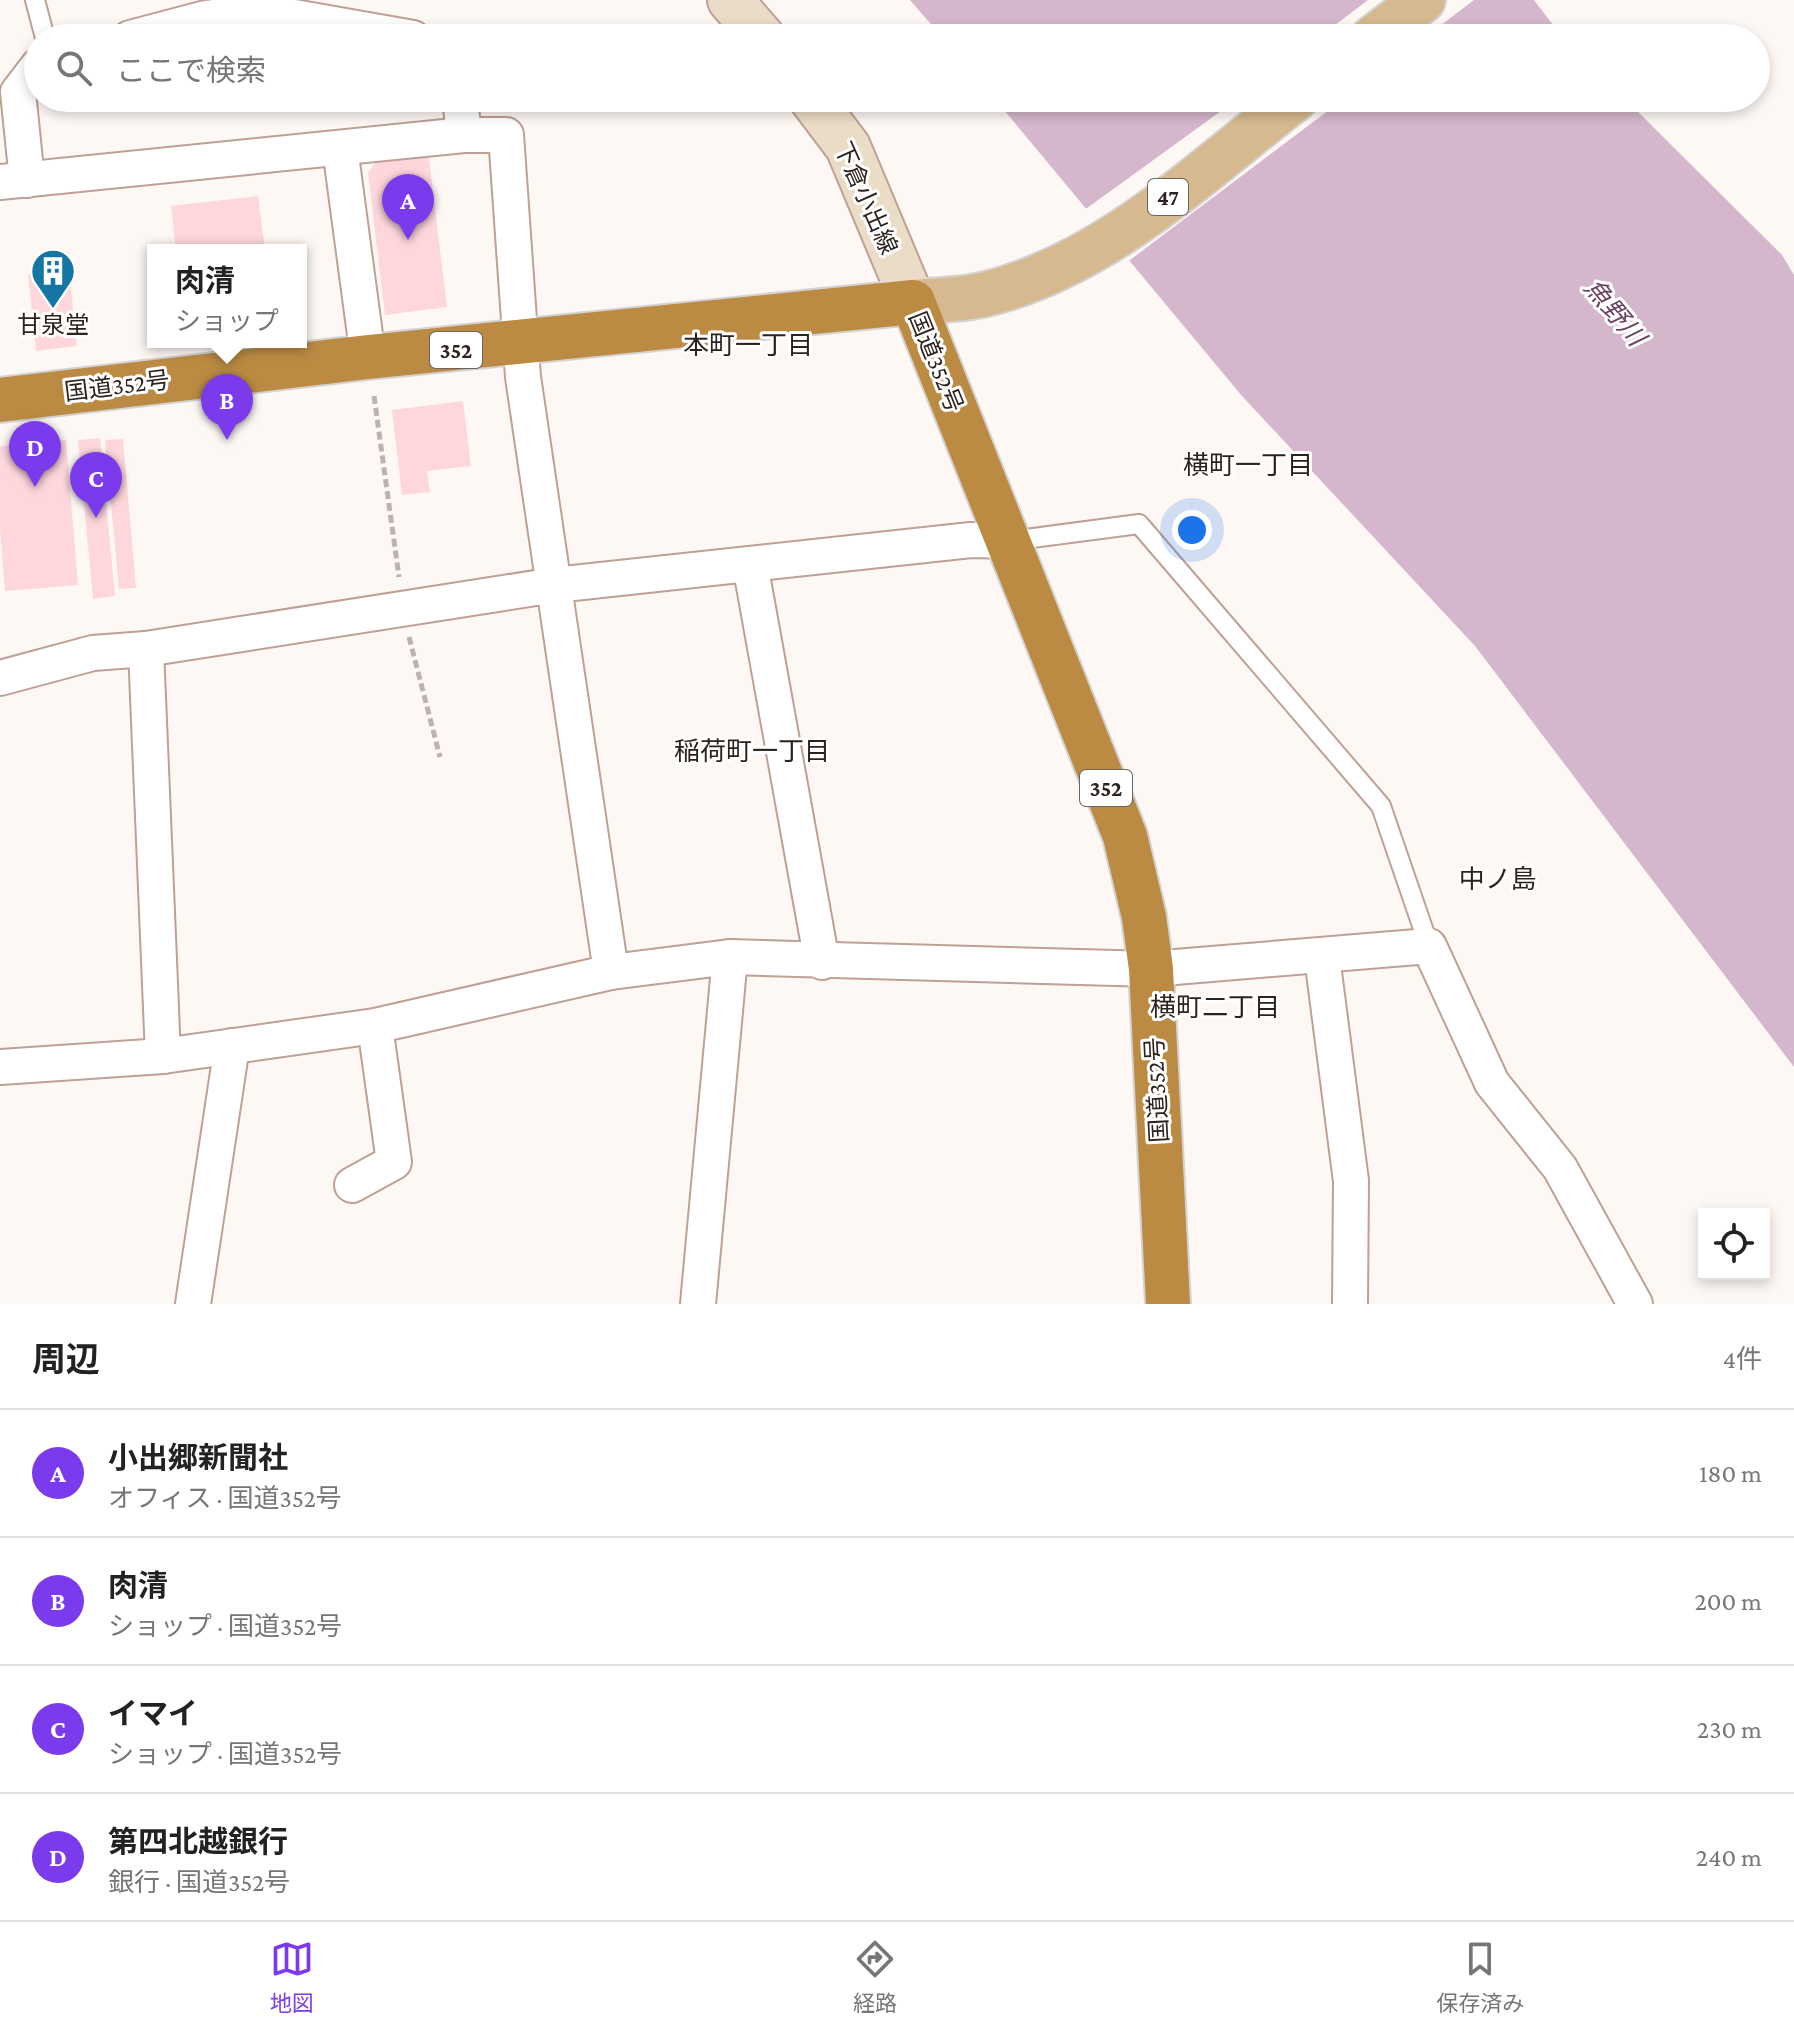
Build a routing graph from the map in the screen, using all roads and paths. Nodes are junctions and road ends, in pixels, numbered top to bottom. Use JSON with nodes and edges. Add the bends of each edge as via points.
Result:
{"nodes":[{"id":1,"x":35,"y":0,"type":"edge"},
{"id":2,"x":730,"y":0,"type":"edge"},
{"id":3,"x":1423,"y":0,"type":"edge"},
{"id":4,"x":261,"y":5,"type":"edge"},
{"id":5,"x":41,"y":24,"type":"edge"},
{"id":6,"x":183,"y":24,"type":"edge"},
{"id":7,"x":349,"y":24,"type":"edge"},
{"id":8,"x":751,"y":24,"type":"edge"},
{"id":9,"x":1391,"y":24,"type":"edge"},
{"id":10,"x":24,"y":84,"type":"edge"},
{"id":11,"x":462,"y":112,"type":"edge"},
{"id":12,"x":822,"y":112,"type":"edge"},
{"id":13,"x":1277,"y":112,"type":"edge"},
{"id":14,"x":464,"y":135,"type":"junction"},
{"id":15,"x":340,"y":148,"type":"junction"},
{"id":16,"x":14,"y":181,"type":"edge"},
{"id":17,"x":913,"y":302,"type":"junction"},
{"id":18,"x":520,"y":344,"type":"junction"},
{"id":19,"x":371,"y":376,"type":"junction"},
{"id":20,"x":0,"y":400,"type":"edge"},
{"id":21,"x":1010,"y":541,"type":"junction"},
{"id":22,"x":750,"y":564,"type":"junction"},
{"id":23,"x":399,"y":583,"type":"dead end"},
{"id":24,"x":555,"y":585,"type":"junction"},
{"id":25,"x":407,"y":629,"type":"dead end"},
{"id":26,"x":146,"y":649,"type":"junction"},
{"id":27,"x":0,"y":678,"type":"edge"},
{"id":28,"x":440,"y":757,"type":"dead end"},
{"id":29,"x":1429,"y":946,"type":"junction"},
{"id":30,"x":730,"y":957,"type":"junction"},
{"id":31,"x":1322,"y":957,"type":"junction"},
{"id":32,"x":822,"y":962,"type":"junction"},
{"id":33,"x":1151,"y":969,"type":"junction"},
{"id":34,"x":611,"y":972,"type":"junction"},
{"id":35,"x":375,"y":1026,"type":"junction"},
{"id":36,"x":232,"y":1046,"type":"junction"},
{"id":37,"x":163,"y":1056,"type":"junction"},
{"id":38,"x":0,"y":1067,"type":"edge"},
{"id":39,"x":352,"y":1185,"type":"dead end"},
{"id":40,"x":193,"y":1304,"type":"edge"},
{"id":41,"x":698,"y":1304,"type":"edge"},
{"id":42,"x":1168,"y":1304,"type":"edge"},
{"id":43,"x":1350,"y":1304,"type":"edge"},
{"id":44,"x":1635,"y":1304,"type":"edge"}],
"edges":[{"from":1,"to":5,"type":"lane"},
{"from":2,"to":8,"type":"main road"},
{"from":3,"to":9,"type":"main road"},
{"from":4,"to":6,"type":"street"},
{"from":4,"to":7,"type":"street"},
{"from":10,"to":16,"type":"street","via":[[18,92]]},
{"from":11,"to":14,"type":"street"},
{"from":12,"to":17,"type":"main road","name":"下倉小出線","via":[[848,147]]},
{"from":13,"to":17,"type":"main road","number":"47","via":[[1103,243],[1030,279],[985,294]]},
{"from":14,"to":15,"type":"street"},
{"from":14,"to":18,"type":"street","via":[[506,135]]},
{"from":15,"to":16,"type":"street"},
{"from":15,"to":19,"type":"street"},
{"from":17,"to":18,"type":"highway","name":"国道352号","number":"352"},
{"from":17,"to":21,"type":"highway","name":"国道352号","number":"352"},
{"from":18,"to":19,"type":"highway","name":"国道352号","number":"352"},
{"from":18,"to":24,"type":"street"},
{"from":19,"to":20,"type":"highway","name":"国道352号","number":"352"},
{"from":19,"to":23,"type":"path"},
{"from":21,"to":22,"type":"street","via":[[971,540]]},
{"from":21,"to":29,"type":"lane","via":[[1139,524],[1381,806]]},
{"from":21,"to":33,"type":"highway","name":"国道352号","number":"352","via":[[1125,836]]},
{"from":22,"to":24,"type":"street"},
{"from":22,"to":32,"type":"street"},
{"from":24,"to":26,"type":"street"},
{"from":24,"to":34,"type":"street"},
{"from":25,"to":28,"type":"path"},
{"from":26,"to":27,"type":"street","via":[[93,653]]},
{"from":26,"to":37,"type":"street"},
{"from":29,"to":31,"type":"street"},
{"from":29,"to":44,"type":"street","via":[[1492,1083],[1560,1168]]},
{"from":30,"to":32,"type":"street"},
{"from":30,"to":34,"type":"street"},
{"from":30,"to":41,"type":"street"},
{"from":31,"to":33,"type":"street"},
{"from":31,"to":43,"type":"street","via":[[1351,1181]]},
{"from":32,"to":33,"type":"street"},
{"from":33,"to":42,"type":"highway","name":"国道352号","number":"352"},
{"from":34,"to":35,"type":"street"},
{"from":35,"to":36,"type":"street"},
{"from":35,"to":39,"type":"street","via":[[394,1162]]},
{"from":36,"to":37,"type":"street"},
{"from":36,"to":40,"type":"street"},
{"from":37,"to":38,"type":"street"}]}
